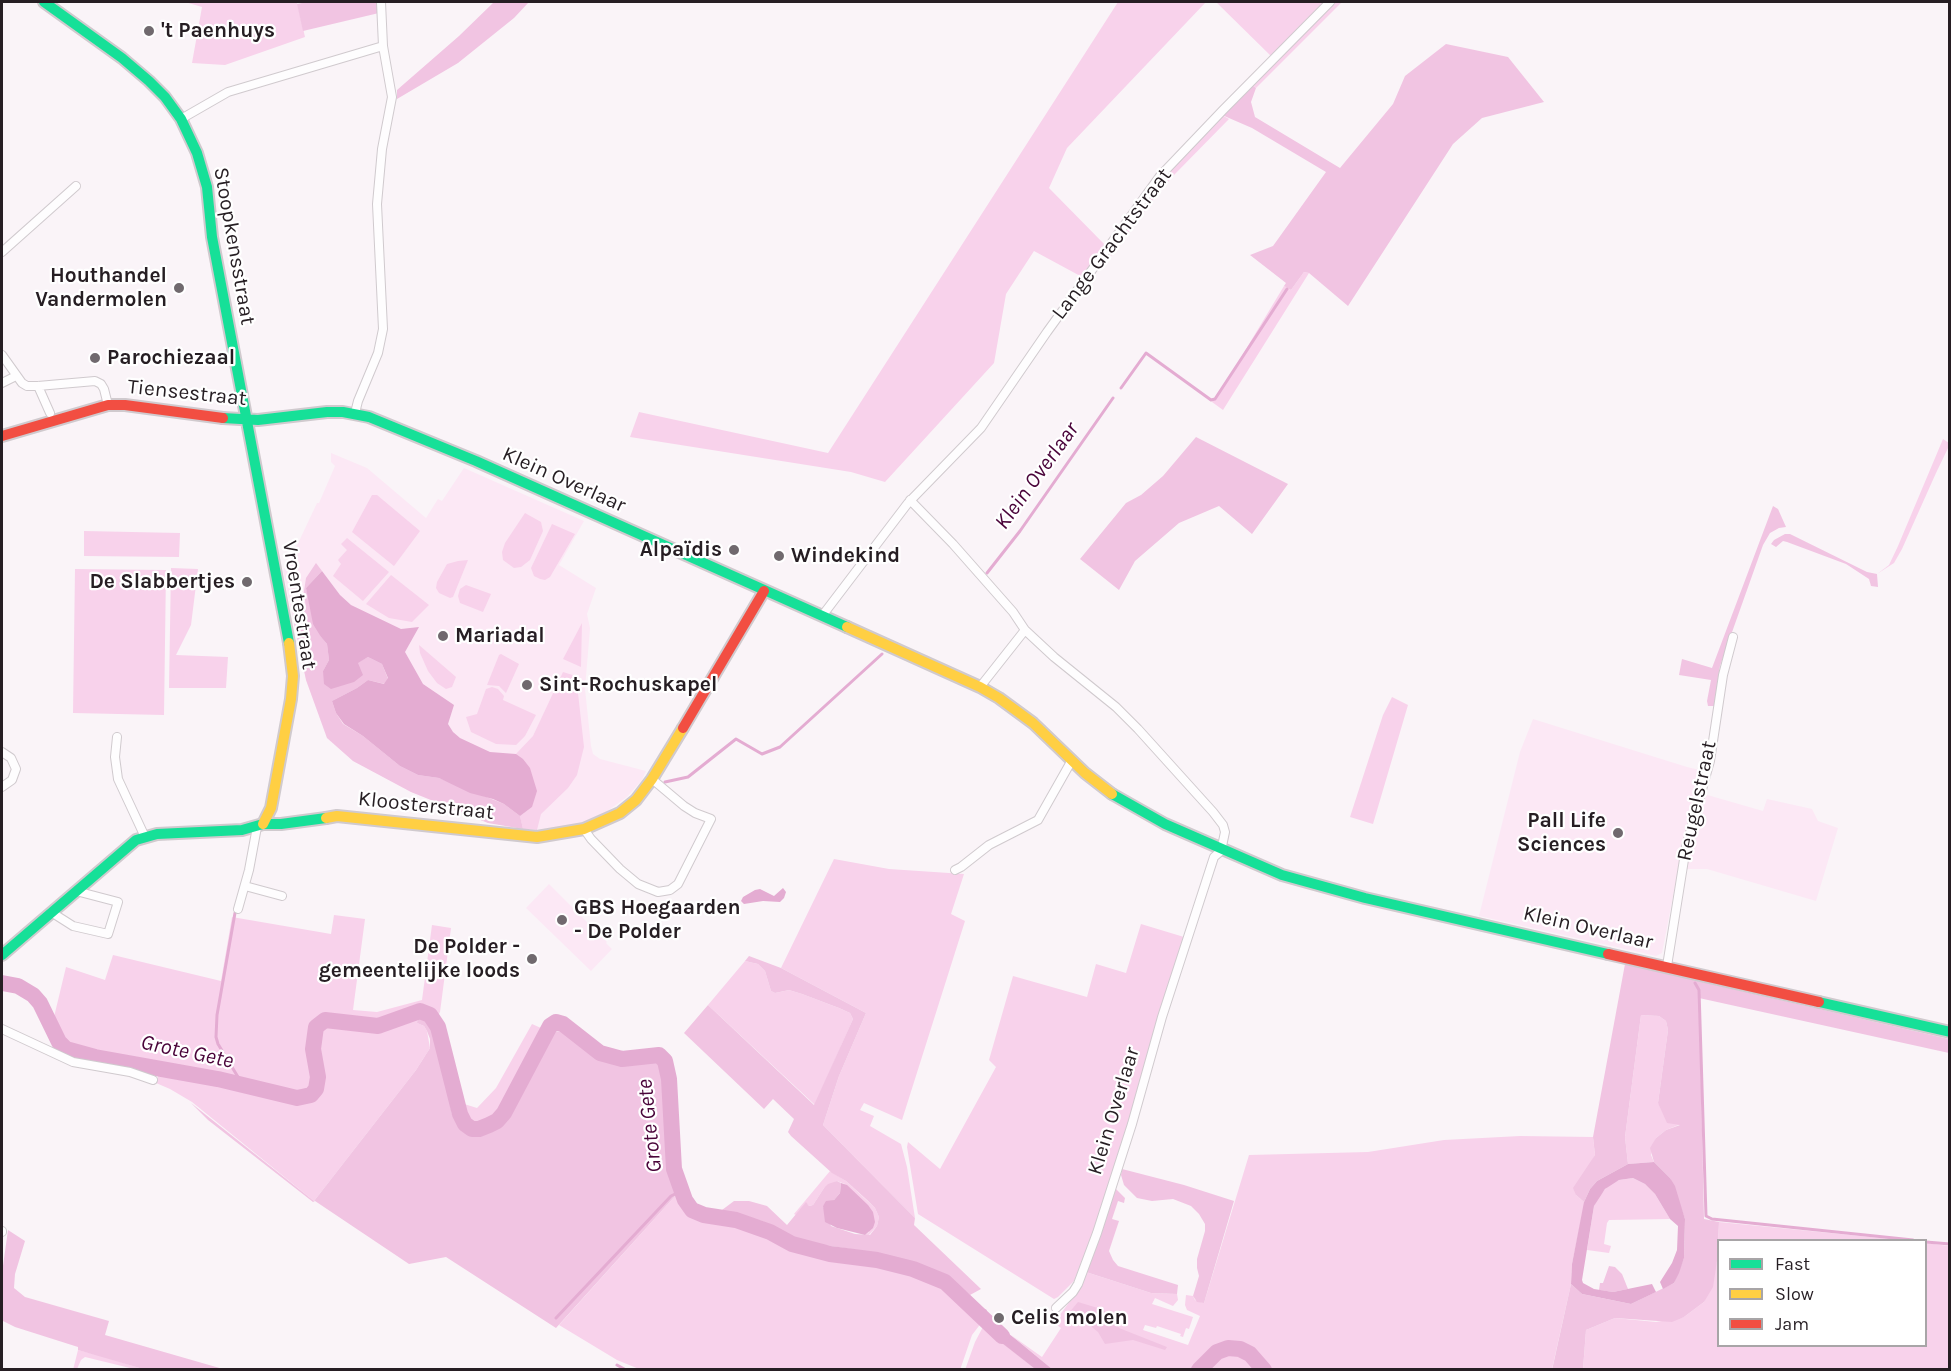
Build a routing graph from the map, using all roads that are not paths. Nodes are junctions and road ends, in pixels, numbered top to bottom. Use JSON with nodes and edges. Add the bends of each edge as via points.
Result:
{"nodes":[{"id":1,"x":44,"y":2,"type":"edge"},
{"id":2,"x":381,"y":2,"type":"edge"},
{"id":3,"x":1330,"y":2,"type":"edge"},
{"id":4,"x":383,"y":46,"type":"junction"},
{"id":5,"x":181,"y":119,"type":"junction"},
{"id":6,"x":76,"y":186,"type":"dead end"},
{"id":7,"x":2,"y":252,"type":"edge"},
{"id":8,"x":2,"y":355,"type":"edge"},
{"id":9,"x":16,"y":376,"type":"junction"},
{"id":10,"x":2,"y":383,"type":"edge"},
{"id":11,"x":38,"y":386,"type":"junction"},
{"id":12,"x":108,"y":405,"type":"junction"},
{"id":13,"x":50,"y":413,"type":"dead end"},
{"id":14,"x":355,"y":413,"type":"junction"},
{"id":15,"x":245,"y":420,"type":"junction"},
{"id":16,"x":2,"y":436,"type":"edge"},
{"id":17,"x":910,"y":500,"type":"junction"},
{"id":18,"x":764,"y":591,"type":"junction"},
{"id":19,"x":822,"y":616,"type":"junction"},
{"id":20,"x":1025,"y":630,"type":"junction"},
{"id":21,"x":1733,"y":637,"type":"dead end"},
{"id":22,"x":980,"y":687,"type":"junction"},
{"id":23,"x":117,"y":737,"type":"dead end"},
{"id":24,"x":2,"y":752,"type":"edge"},
{"id":25,"x":1072,"y":760,"type":"junction"},
{"id":26,"x":652,"y":779,"type":"junction"},
{"id":27,"x":2,"y":787,"type":"edge"},
{"id":28,"x":260,"y":826,"type":"junction"},
{"id":29,"x":584,"y":829,"type":"junction"},
{"id":30,"x":145,"y":837,"type":"junction"},
{"id":31,"x":1221,"y":851,"type":"junction"},
{"id":32,"x":955,"y":870,"type":"dead end"},
{"id":33,"x":245,"y":886,"type":"junction"},
{"id":34,"x":76,"y":891,"type":"junction"},
{"id":35,"x":282,"y":896,"type":"dead end"},
{"id":36,"x":238,"y":909,"type":"dead end"},
{"id":37,"x":51,"y":912,"type":"junction"},
{"id":38,"x":2,"y":955,"type":"edge"},
{"id":39,"x":1667,"y":966,"type":"junction"},
{"id":40,"x":2,"y":1029,"type":"edge"},
{"id":41,"x":1950,"y":1032,"type":"edge"},
{"id":42,"x":153,"y":1080,"type":"dead end"},
{"id":43,"x":1056,"y":1308,"type":"dead end"}],
"edges":[{"from":1,"to":5,"type":"main road","name":"Stoopkensstraat","via":[[149,81]]},
{"from":2,"to":4,"type":"street"},
{"from":3,"to":17,"type":"street","name":"Lange Grachtstraat","via":[[1160,176],[981,428]]},
{"from":4,"to":5,"type":"street","via":[[228,92]]},
{"from":4,"to":14,"type":"street","via":[[392,97],[377,204],[383,328],[378,353]]},
{"from":5,"to":15,"type":"main road","name":"Stoopkensstraat","via":[[207,187],[212,237]]},
{"from":6,"to":7,"type":"street"},
{"from":8,"to":9,"type":"street"},
{"from":9,"to":10,"type":"street"},
{"from":9,"to":11,"type":"street","via":[[27,386]]},
{"from":11,"to":12,"type":"street","via":[[95,381],[104,389]]},
{"from":11,"to":13,"type":"street"},
{"from":12,"to":15,"type":"main road","name":"Tiensestraat"},
{"from":12,"to":16,"type":"main road","name":"Tiensestraat"},
{"from":14,"to":15,"type":"main road","name":"Tiensestraat"},
{"from":14,"to":18,"type":"main road","name":"Klein Overlaar","via":[[456,452]]},
{"from":15,"to":28,"type":"main road","name":"Vroentestraat","via":[[293,676],[271,808]]},
{"from":17,"to":19,"type":"street","name":"Lange Grachtstraat"},
{"from":17,"to":20,"type":"street","via":[[953,544]]},
{"from":18,"to":19,"type":"main road","name":"Klein Overlaar"},
{"from":18,"to":26,"type":"main road","name":"Kloosterstraat"},
{"from":19,"to":22,"type":"main road","name":"Klein Overlaar"},
{"from":20,"to":22,"type":"street"},
{"from":20,"to":31,"type":"street","via":[[1116,707],[1159,751],[1223,825]]},
{"from":21,"to":39,"type":"street","name":"Reugelstraat","via":[[1710,761],[1686,848]]},
{"from":22,"to":25,"type":"main road","name":"Klein Overlaar","via":[[1033,723]]},
{"from":23,"to":30,"type":"street","via":[[118,779]]},
{"from":24,"to":27,"type":"street","via":[[11,758],[15,769],[12,780]]},
{"from":25,"to":31,"type":"main road","name":"Klein Overlaar","via":[[1111,793]]},
{"from":25,"to":32,"type":"street","via":[[1038,820],[989,845]]},
{"from":26,"to":29,"type":"main road","name":"Kloosterstraat","via":[[620,813]]},
{"from":26,"to":29,"type":"street","via":[[684,806],[711,819],[678,884],[670,890],[658,892],[638,884]]},
{"from":28,"to":29,"type":"main road","name":"Kloosterstraat","via":[[337,816],[537,837]]},
{"from":28,"to":30,"type":"main road"},
{"from":28,"to":33,"type":"street","name":"Vroentestraat"},
{"from":30,"to":34,"type":"main road","via":[[136,840]]},
{"from":31,"to":39,"type":"main road","name":"Klein Overlaar","via":[[1334,890]]},
{"from":31,"to":43,"type":"street","name":"Klein Overlaar","via":[[1214,857],[1162,1017],[1097,1233],[1078,1284]]},
{"from":33,"to":35,"type":"street"},
{"from":33,"to":36,"type":"street","name":"Vroentestraat"},
{"from":34,"to":37,"type":"main road"},
{"from":34,"to":37,"type":"street","via":[[118,902],[108,934],[73,926]]},
{"from":37,"to":38,"type":"main road"},
{"from":39,"to":41,"type":"main road","name":"Klein Overlaar"},
{"from":40,"to":42,"type":"street","via":[[73,1062]]}]}
